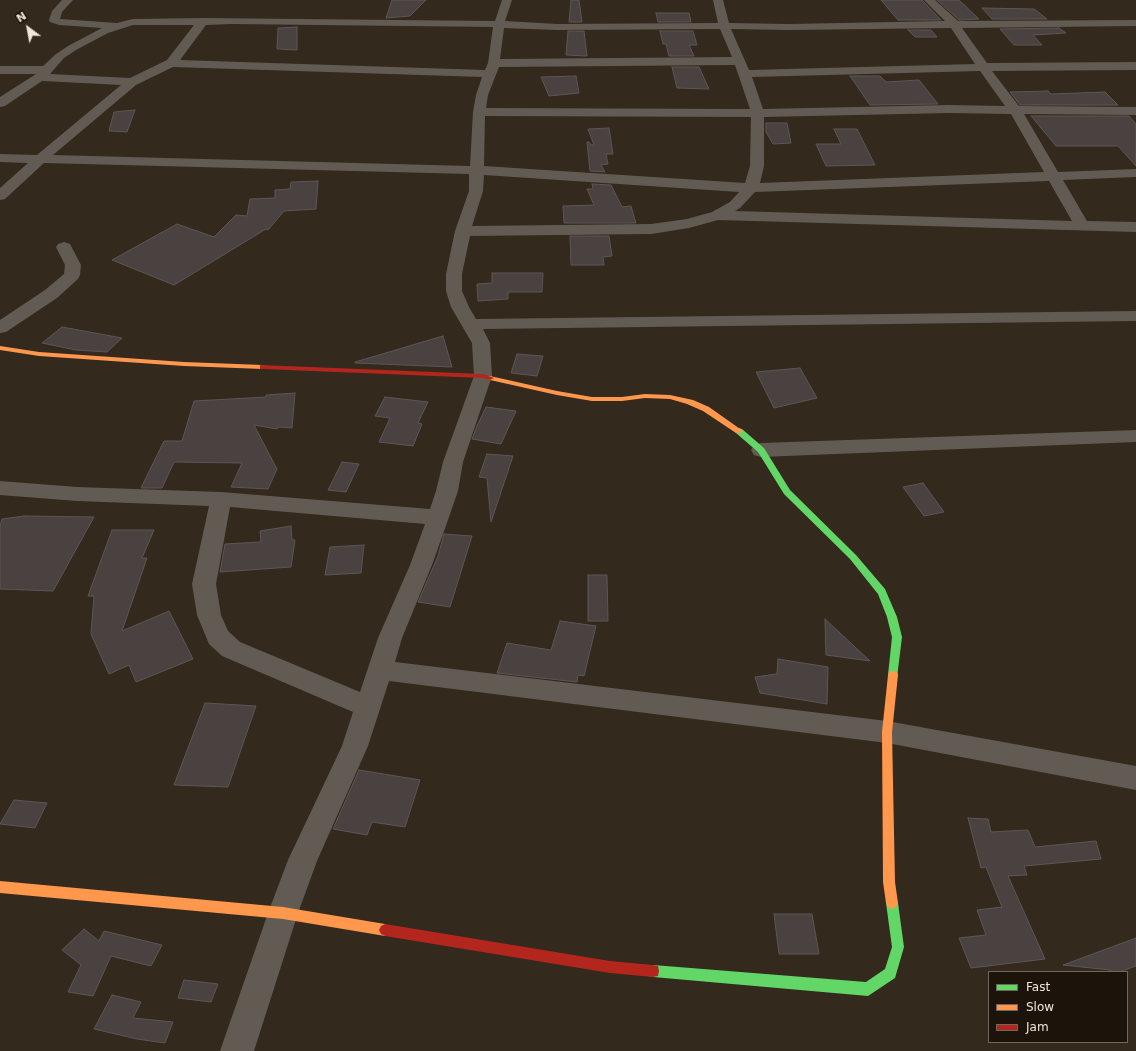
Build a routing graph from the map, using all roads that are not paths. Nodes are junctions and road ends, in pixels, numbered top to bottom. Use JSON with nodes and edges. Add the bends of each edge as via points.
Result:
{"nodes":[{"id":1,"x":68,"y":0,"type":"edge"},
{"id":2,"x":507,"y":0,"type":"edge"},
{"id":3,"x":718,"y":0,"type":"edge"},
{"id":4,"x":929,"y":0,"type":"edge"},
{"id":5,"x":203,"y":21,"type":"junction"},
{"id":6,"x":1136,"y":23,"type":"edge"},
{"id":7,"x":499,"y":24,"type":"junction"},
{"id":8,"x":955,"y":25,"type":"junction"},
{"id":9,"x":116,"y":26,"type":"junction"},
{"id":10,"x":724,"y":26,"type":"junction"},
{"id":11,"x":171,"y":63,"type":"junction"},
{"id":12,"x":1136,"y":66,"type":"edge"},
{"id":13,"x":492,"y":68,"type":"junction"},
{"id":14,"x":742,"y":68,"type":"junction"},
{"id":15,"x":983,"y":68,"type":"junction"},
{"id":16,"x":0,"y":70,"type":"edge"},
{"id":17,"x":44,"y":74,"type":"junction"},
{"id":18,"x":132,"y":82,"type":"junction"},
{"id":19,"x":0,"y":103,"type":"edge"},
{"id":20,"x":1015,"y":110,"type":"junction"},
{"id":21,"x":1136,"y":111,"type":"edge"},
{"id":22,"x":479,"y":112,"type":"junction"},
{"id":23,"x":758,"y":113,"type":"junction"},
{"id":24,"x":0,"y":158,"type":"edge"},
{"id":25,"x":39,"y":160,"type":"junction"},
{"id":26,"x":477,"y":170,"type":"junction"},
{"id":27,"x":1136,"y":173,"type":"edge"},
{"id":28,"x":1054,"y":176,"type":"junction"},
{"id":29,"x":751,"y":188,"type":"junction"},
{"id":30,"x":0,"y":196,"type":"edge"},
{"id":31,"x":717,"y":215,"type":"junction"},
{"id":32,"x":1082,"y":225,"type":"junction"},
{"id":33,"x":1136,"y":227,"type":"edge"},
{"id":34,"x":463,"y":231,"type":"junction"},
{"id":35,"x":64,"y":247,"type":"dead end"},
{"id":36,"x":1136,"y":316,"type":"edge"},
{"id":37,"x":471,"y":324,"type":"junction"},
{"id":38,"x":0,"y":328,"type":"edge"},
{"id":39,"x":0,"y":348,"type":"edge"},
{"id":40,"x":483,"y":376,"type":"junction"},
{"id":41,"x":1136,"y":436,"type":"edge"},
{"id":42,"x":761,"y":450,"type":"junction"},
{"id":43,"x":0,"y":488,"type":"edge"},
{"id":44,"x":221,"y":499,"type":"junction"},
{"id":45,"x":438,"y":516,"type":"junction"},
{"id":46,"x":378,"y":670,"type":"junction"},
{"id":47,"x":367,"y":707,"type":"junction"},
{"id":48,"x":887,"y":732,"type":"junction"},
{"id":49,"x":1136,"y":778,"type":"edge"},
{"id":50,"x":0,"y":887,"type":"edge"},
{"id":51,"x":283,"y":913,"type":"junction"},
{"id":52,"x":237,"y":1051,"type":"edge"}],
"edges":[{"from":1,"to":9,"type":"street","via":[[57,11],[54,20]]},
{"from":2,"to":7,"type":"street"},
{"from":3,"to":10,"type":"street"},
{"from":4,"to":8,"type":"street"},
{"from":5,"to":7,"type":"street"},
{"from":5,"to":9,"type":"street","via":[[139,22]]},
{"from":5,"to":11,"type":"street"},
{"from":6,"to":8,"type":"street"},
{"from":7,"to":10,"type":"street","via":[[557,27]]},
{"from":7,"to":13,"type":"street"},
{"from":8,"to":10,"type":"street"},
{"from":8,"to":15,"type":"street"},
{"from":9,"to":17,"type":"street","via":[[88,38],[65,52]]},
{"from":10,"to":14,"type":"street"},
{"from":11,"to":13,"type":"street"},
{"from":11,"to":18,"type":"street"},
{"from":12,"to":15,"type":"street"},
{"from":13,"to":14,"type":"street"},
{"from":13,"to":22,"type":"street"},
{"from":14,"to":15,"type":"street"},
{"from":14,"to":23,"type":"street"},
{"from":15,"to":20,"type":"street"},
{"from":16,"to":17,"type":"street"},
{"from":17,"to":18,"type":"street"},
{"from":17,"to":19,"type":"street"},
{"from":18,"to":25,"type":"street"},
{"from":20,"to":21,"type":"street"},
{"from":20,"to":23,"type":"street"},
{"from":20,"to":28,"type":"street"},
{"from":22,"to":23,"type":"street"},
{"from":22,"to":26,"type":"street"},
{"from":23,"to":29,"type":"street","via":[[757,166]]},
{"from":24,"to":25,"type":"street"},
{"from":25,"to":26,"type":"street"},
{"from":25,"to":30,"type":"street"},
{"from":26,"to":29,"type":"street"},
{"from":26,"to":34,"type":"street","via":[[476,191]]},
{"from":27,"to":28,"type":"street"},
{"from":28,"to":29,"type":"street"},
{"from":28,"to":32,"type":"street"},
{"from":29,"to":31,"type":"street","via":[[735,205]]},
{"from":31,"to":32,"type":"street"},
{"from":31,"to":34,"type":"street","via":[[689,223],[651,229]]},
{"from":32,"to":33,"type":"street"},
{"from":34,"to":37,"type":"street","via":[[454,274],[454,291]]},
{"from":35,"to":38,"type":"street","via":[[73,265],[72,275],[51,294]]},
{"from":36,"to":37,"type":"street"},
{"from":37,"to":40,"type":"street","via":[[481,343]]},
{"from":39,"to":40,"type":"street","via":[[39,354],[184,364]]},
{"from":40,"to":42,"type":"street","via":[[592,399],[670,397],[690,402],[706,409],[745,435]]},
{"from":40,"to":45,"type":"street","via":[[470,407]]},
{"from":41,"to":42,"type":"street"},
{"from":42,"to":48,"type":"street","via":[[787,492],[853,557],[882,592],[897,637]]},
{"from":43,"to":44,"type":"street","via":[[77,494]]},
{"from":44,"to":45,"type":"street"},
{"from":44,"to":47,"type":"street","via":[[204,584],[209,615],[218,637],[231,649]]},
{"from":45,"to":46,"type":"street"},
{"from":46,"to":47,"type":"street"},
{"from":46,"to":48,"type":"street"},
{"from":47,"to":51,"type":"street","via":[[355,746],[303,860]]},
{"from":48,"to":49,"type":"street"},
{"from":48,"to":51,"type":"street","via":[[889,882],[898,947],[890,973],[868,989],[610,967]]},
{"from":50,"to":51,"type":"street"},
{"from":51,"to":52,"type":"street"}]}
